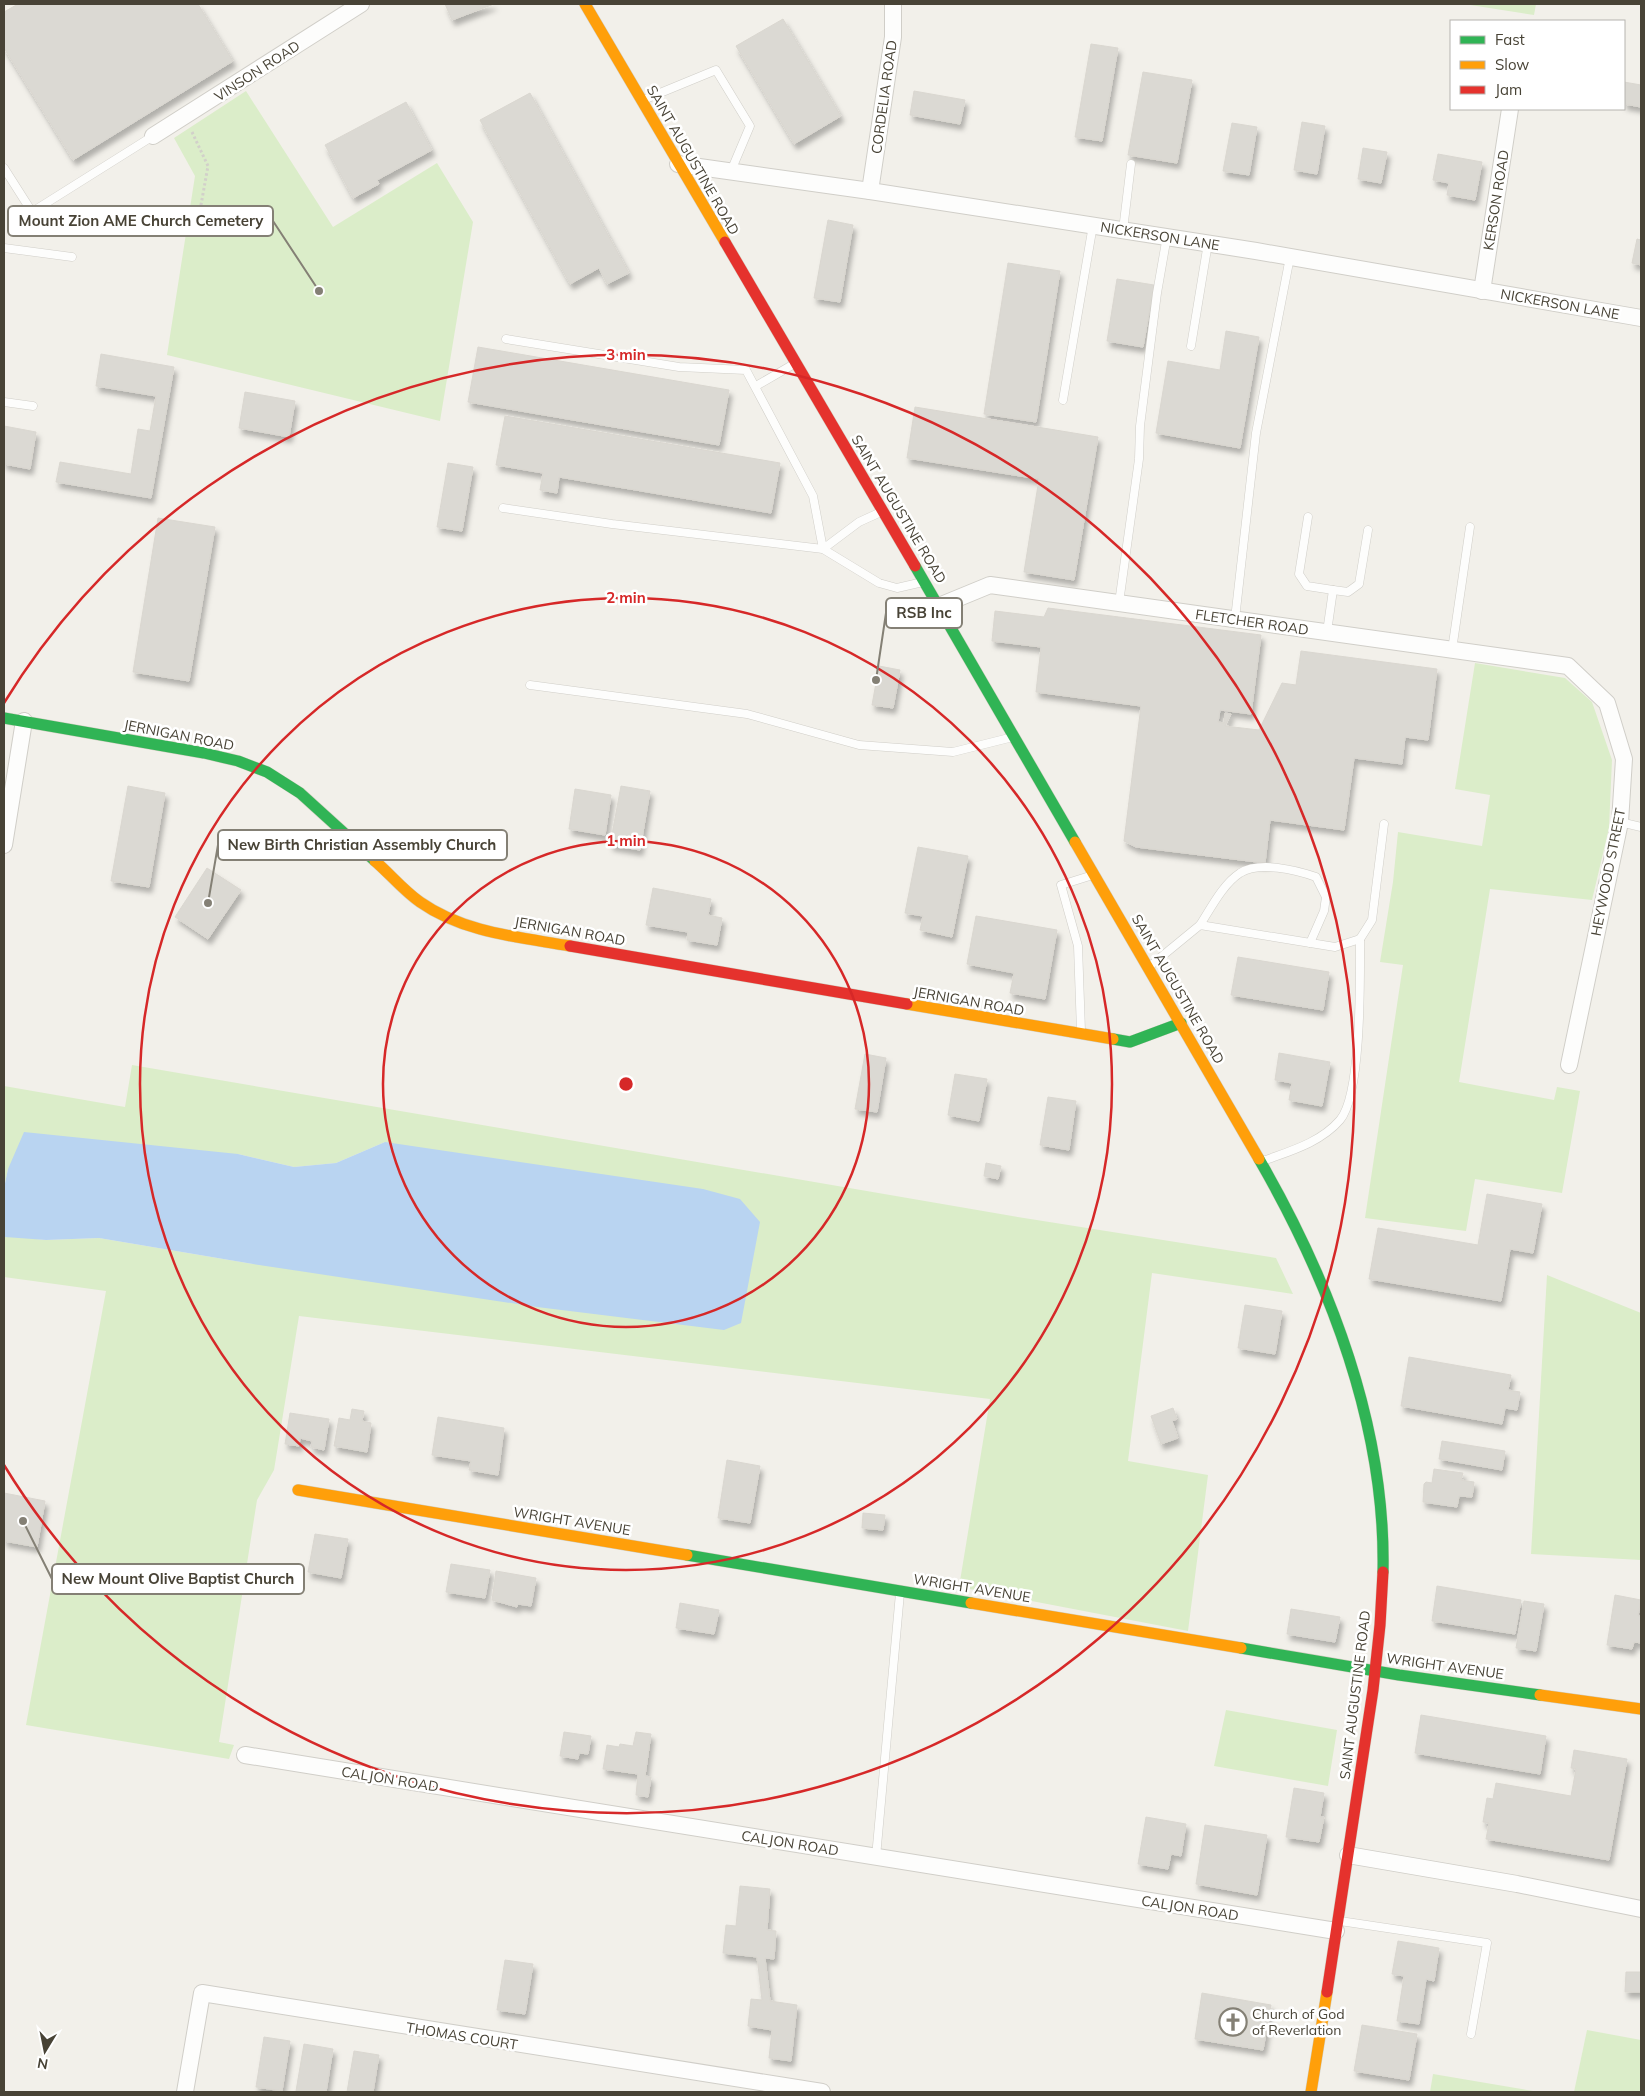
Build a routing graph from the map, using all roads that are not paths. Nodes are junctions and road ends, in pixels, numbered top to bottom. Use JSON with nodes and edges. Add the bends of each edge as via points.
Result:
{"nodes":[{"id":1,"x":361,"y":4,"type":"edge"},
{"id":2,"x":584,"y":4,"type":"edge"},
{"id":3,"x":893,"y":4,"type":"edge"},
{"id":4,"x":642,"y":100,"type":"junction"},
{"id":5,"x":1510,"y":110,"type":"edge"},
{"id":6,"x":154,"y":136,"type":"joint"},
{"id":7,"x":678,"y":164,"type":"junction"},
{"id":8,"x":1131,"y":164,"type":"dead end"},
{"id":9,"x":4,"y":168,"type":"edge"},
{"id":10,"x":731,"y":171,"type":"junction"},
{"id":11,"x":870,"y":191,"type":"junction"},
{"id":12,"x":1093,"y":225,"type":"junction"},
{"id":13,"x":1122,"y":230,"type":"junction"},
{"id":14,"x":1167,"y":236,"type":"junction"},
{"id":15,"x":1208,"y":243,"type":"junction"},
{"id":16,"x":4,"y":248,"type":"edge"},
{"id":17,"x":72,"y":257,"type":"dead end"},
{"id":18,"x":1290,"y":257,"type":"junction"},
{"id":19,"x":1482,"y":291,"type":"junction"},
{"id":20,"x":1641,"y":318,"type":"edge"},
{"id":21,"x":506,"y":339,"type":"dead end"},
{"id":22,"x":1191,"y":346,"type":"dead end"},
{"id":23,"x":795,"y":363,"type":"junction"},
{"id":24,"x":756,"y":386,"type":"junction"},
{"id":25,"x":1064,"y":400,"type":"dead end"},
{"id":26,"x":4,"y":402,"type":"edge"},
{"id":27,"x":33,"y":406,"type":"dead end"},
{"id":28,"x":503,"y":508,"type":"dead end"},
{"id":29,"x":883,"y":511,"type":"junction"},
{"id":30,"x":1308,"y":517,"type":"dead end"},
{"id":31,"x":1470,"y":527,"type":"dead end"},
{"id":32,"x":1368,"y":530,"type":"dead end"},
{"id":33,"x":823,"y":549,"type":"junction"},
{"id":34,"x":925,"y":582,"type":"junction"},
{"id":35,"x":1333,"y":590,"type":"junction"},
{"id":36,"x":1119,"y":603,"type":"junction"},
{"id":37,"x":939,"y":606,"type":"junction"},
{"id":38,"x":1235,"y":619,"type":"junction"},
{"id":39,"x":1326,"y":632,"type":"junction"},
{"id":40,"x":1452,"y":650,"type":"junction"},
{"id":41,"x":1568,"y":666,"type":"joint"},
{"id":42,"x":530,"y":685,"type":"dead end"},
{"id":43,"x":4,"y":718,"type":"edge"},
{"id":44,"x":24,"y":722,"type":"junction"},
{"id":45,"x":1014,"y":736,"type":"junction"},
{"id":46,"x":1620,"y":822,"type":"junction"},
{"id":47,"x":1384,"y":824,"type":"dead end"},
{"id":48,"x":1641,"y":827,"type":"edge"},
{"id":49,"x":4,"y":845,"type":"edge"},
{"id":50,"x":1094,"y":874,"type":"junction"},
{"id":51,"x":1200,"y":925,"type":"junction"},
{"id":52,"x":1360,"y":939,"type":"junction"},
{"id":53,"x":1310,"y":943,"type":"junction"},
{"id":54,"x":1148,"y":968,"type":"junction"},
{"id":55,"x":1181,"y":1023,"type":"junction"},
{"id":56,"x":1081,"y":1035,"type":"junction"},
{"id":57,"x":1569,"y":1065,"type":"dead end"},
{"id":58,"x":1261,"y":1162,"type":"junction"},
{"id":59,"x":298,"y":1490,"type":"dead end"},
{"id":60,"x":900,"y":1591,"type":"junction"},
{"id":61,"x":1376,"y":1671,"type":"junction"},
{"id":62,"x":1641,"y":1709,"type":"edge"},
{"id":63,"x":245,"y":1755,"type":"dead end"},
{"id":64,"x":1348,"y":1855,"type":"junction"},
{"id":65,"x":876,"y":1857,"type":"junction"},
{"id":66,"x":1641,"y":1909,"type":"edge"},
{"id":67,"x":1337,"y":1926,"type":"junction"},
{"id":68,"x":1471,"y":2034,"type":"dead end"},
{"id":69,"x":185,"y":2092,"type":"edge"},
{"id":70,"x":822,"y":2092,"type":"edge"},
{"id":71,"x":1311,"y":2092,"type":"edge"}],
"edges":[{"from":1,"to":6,"type":"street","name":"VINSON ROAD"},
{"from":2,"to":4,"type":"street","name":"SAINT AUGUSTINE ROAD"},
{"from":3,"to":11,"type":"street","name":"CORDELIA ROAD","via":[[893,37]]},
{"from":4,"to":7,"type":"street","name":"SAINT AUGUSTINE ROAD"},
{"from":4,"to":10,"type":"lane","via":[[716,70],[750,126]]},
{"from":5,"to":19,"type":"street","name":"KERSON ROAD"},
{"from":6,"to":9,"type":"lane","via":[[32,212]]},
{"from":7,"to":10,"type":"street","name":"NICKERSON LANE"},
{"from":7,"to":23,"type":"street","name":"SAINT AUGUSTINE ROAD"},
{"from":8,"to":13,"type":"lane"},
{"from":10,"to":11,"type":"street","name":"NICKERSON LANE"},
{"from":11,"to":12,"type":"street","name":"NICKERSON LANE"},
{"from":12,"to":13,"type":"street","name":"NICKERSON LANE"},
{"from":12,"to":25,"type":"lane"},
{"from":13,"to":14,"type":"street","name":"NICKERSON LANE"},
{"from":14,"to":15,"type":"street","name":"NICKERSON LANE"},
{"from":14,"to":36,"type":"lane"},
{"from":15,"to":18,"type":"street","name":"NICKERSON LANE"},
{"from":15,"to":22,"type":"lane"},
{"from":16,"to":17,"type":"lane"},
{"from":18,"to":19,"type":"street","name":"NICKERSON LANE"},
{"from":18,"to":38,"type":"lane","via":[[1256,433]]},
{"from":19,"to":20,"type":"street","name":"NICKERSON LANE"},
{"from":21,"to":24,"type":"lane","via":[[679,368],[746,370]]},
{"from":23,"to":24,"type":"lane"},
{"from":23,"to":29,"type":"street","name":"SAINT AUGUSTINE ROAD"},
{"from":24,"to":33,"type":"lane","via":[[813,496]]},
{"from":26,"to":27,"type":"lane"},
{"from":28,"to":33,"type":"lane"},
{"from":29,"to":33,"type":"lane","via":[[858,522]]},
{"from":29,"to":34,"type":"street","name":"SAINT AUGUSTINE ROAD"},
{"from":30,"to":35,"type":"lane","via":[[1299,574],[1307,586]]},
{"from":31,"to":40,"type":"lane"},
{"from":32,"to":35,"type":"lane","via":[[1360,584],[1348,592]]},
{"from":33,"to":34,"type":"lane","via":[[879,584],[897,588]]},
{"from":34,"to":37,"type":"street","name":"SAINT AUGUSTINE ROAD"},
{"from":35,"to":39,"type":"lane"},
{"from":36,"to":37,"type":"street","name":"FLETCHER ROAD","via":[[990,585]]},
{"from":36,"to":38,"type":"street","name":"FLETCHER ROAD"},
{"from":37,"to":45,"type":"street","name":"SAINT AUGUSTINE ROAD"},
{"from":38,"to":39,"type":"street","name":"FLETCHER ROAD"},
{"from":39,"to":40,"type":"street","name":"FLETCHER ROAD"},
{"from":40,"to":41,"type":"street","name":"FLETCHER ROAD"},
{"from":41,"to":46,"type":"street","name":"HEYWOOD STREET","via":[[1607,703],[1624,759]]},
{"from":42,"to":45,"type":"lane","via":[[747,714],[859,745],[953,752]]},
{"from":43,"to":44,"type":"street","name":"JERNIGAN ROAD"},
{"from":44,"to":49,"type":"street"},
{"from":44,"to":56,"type":"street","name":"JERNIGAN ROAD","via":[[204,753],[266,772],[300,793],[420,902],[455,921],[493,932]]},
{"from":45,"to":50,"type":"street","name":"SAINT AUGUSTINE ROAD"},
{"from":46,"to":48,"type":"lane"},
{"from":46,"to":57,"type":"street","name":"HEYWOOD STREET"},
{"from":47,"to":52,"type":"lane","via":[[1372,920]]},
{"from":50,"to":54,"type":"street","name":"SAINT AUGUSTINE ROAD"},
{"from":50,"to":56,"type":"lane","via":[[1062,885],[1078,946]]},
{"from":51,"to":53,"type":"lane"},
{"from":51,"to":53,"type":"lane","via":[[1226,887],[1241,872],[1269,867],[1294,869],[1316,877],[1326,897],[1324,911]]},
{"from":51,"to":54,"type":"lane"},
{"from":52,"to":53,"type":"lane","via":[[1335,947]]},
{"from":52,"to":58,"type":"lane","via":[[1361,1002],[1351,1094],[1341,1119],[1317,1141]]},
{"from":54,"to":55,"type":"street","name":"SAINT AUGUSTINE ROAD"},
{"from":55,"to":56,"type":"street","name":"JERNIGAN ROAD","via":[[1130,1042]]},
{"from":55,"to":58,"type":"street","name":"SAINT AUGUSTINE ROAD"},
{"from":58,"to":61,"type":"street","name":"SAINT AUGUSTINE ROAD","via":[[1304,1245],[1335,1316],[1359,1394],[1374,1462],[1382,1527],[1383,1578]]},
{"from":59,"to":60,"type":"street","name":"WRIGHT AVENUE"},
{"from":60,"to":61,"type":"street","name":"WRIGHT AVENUE"},
{"from":60,"to":65,"type":"lane"},
{"from":61,"to":62,"type":"street","name":"WRIGHT AVENUE"},
{"from":61,"to":64,"type":"street","name":"SAINT AUGUSTINE ROAD"},
{"from":63,"to":65,"type":"street","name":"CALJON ROAD"},
{"from":64,"to":66,"type":"street"},
{"from":64,"to":67,"type":"street","name":"SAINT AUGUSTINE ROAD"},
{"from":65,"to":67,"type":"street","name":"CALJON ROAD"},
{"from":67,"to":68,"type":"lane","via":[[1487,1943]]},
{"from":67,"to":71,"type":"street","name":"SAINT AUGUSTINE ROAD"},
{"from":69,"to":70,"type":"street","name":"THOMAS COURT","via":[[202,1994]]}]}
